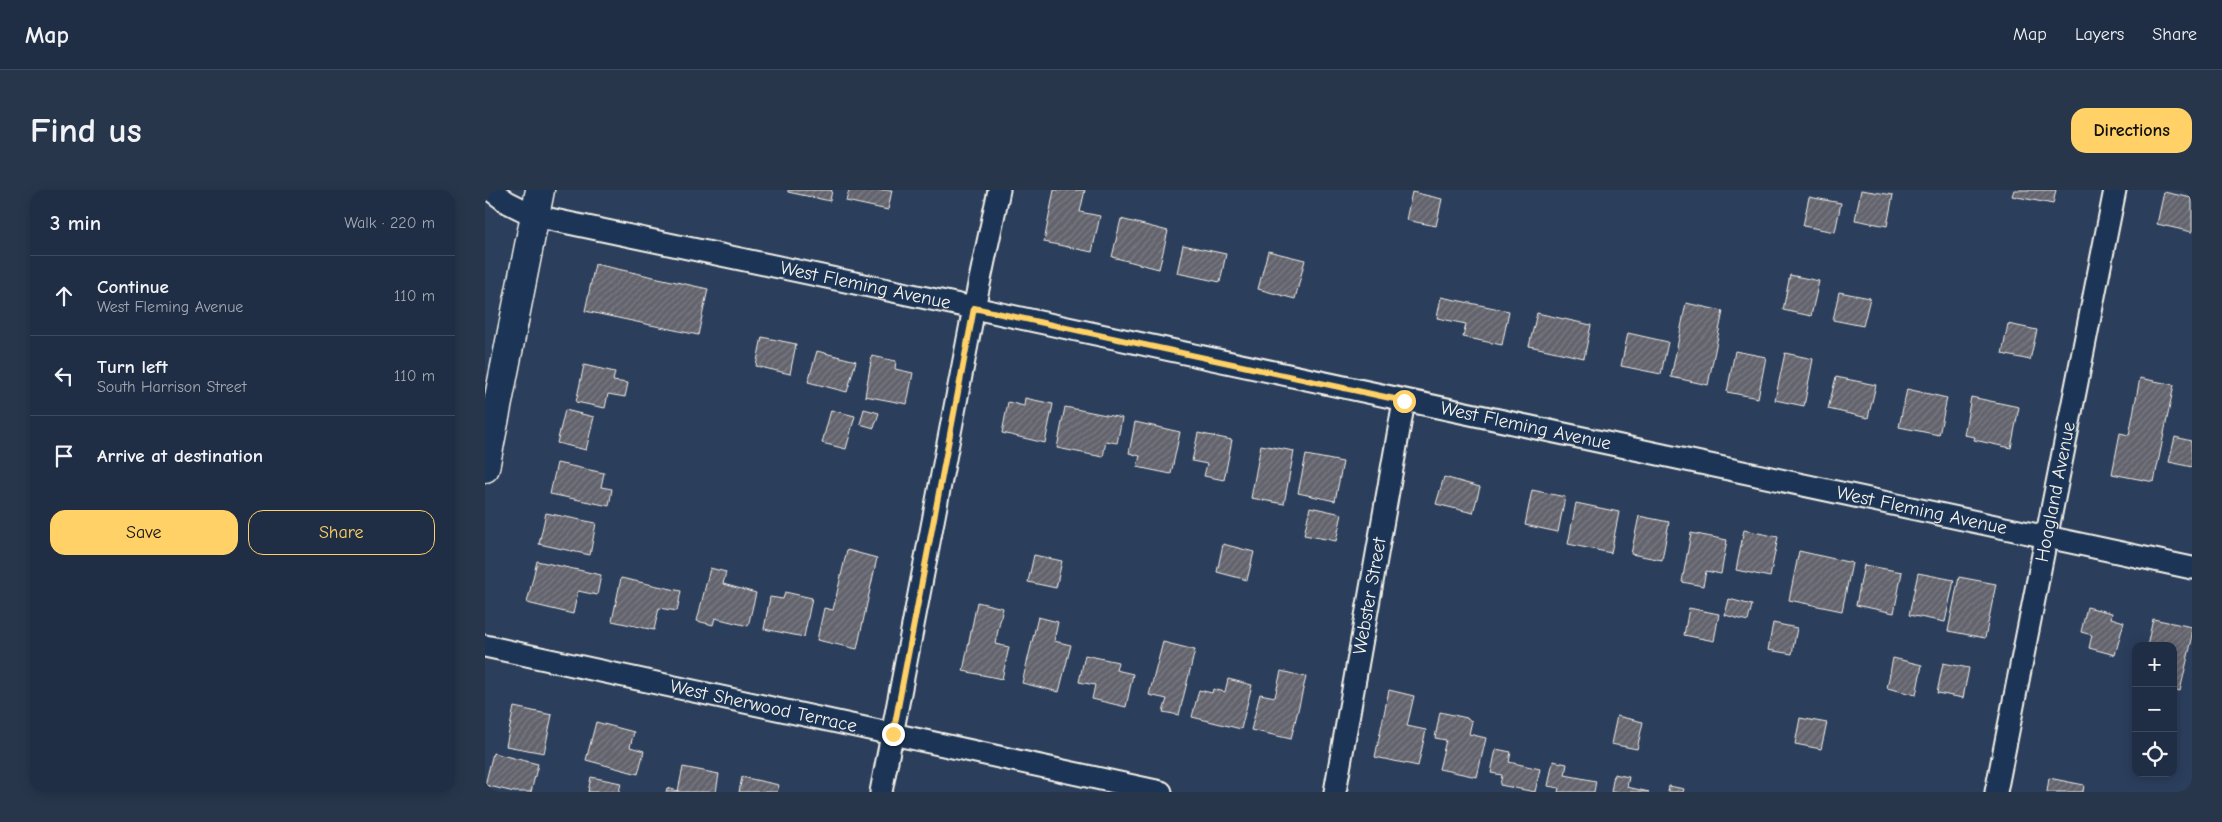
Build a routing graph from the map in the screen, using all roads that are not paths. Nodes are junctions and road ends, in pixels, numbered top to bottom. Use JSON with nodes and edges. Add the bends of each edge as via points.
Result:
{"nodes":[{"id":1,"x":491,"y":190,"type":"edge"},
{"id":2,"x":541,"y":190,"type":"edge"},
{"id":3,"x":999,"y":190,"type":"edge"},
{"id":4,"x":2115,"y":190,"type":"edge"},
{"id":5,"x":535,"y":216,"type":"junction"},
{"id":6,"x":974,"y":308,"type":"junction"},
{"id":7,"x":1404,"y":401,"type":"junction"},
{"id":8,"x":485,"y":468,"type":"edge"},
{"id":9,"x":2046,"y":537,"type":"junction"},
{"id":10,"x":2192,"y":568,"type":"edge"},
{"id":11,"x":485,"y":646,"type":"edge"},
{"id":12,"x":893,"y":734,"type":"junction"},
{"id":13,"x":881,"y":792,"type":"edge"},
{"id":14,"x":1161,"y":792,"type":"edge"},
{"id":15,"x":1335,"y":792,"type":"edge"},
{"id":16,"x":1996,"y":792,"type":"edge"}],
"edges":[{"from":1,"to":5,"type":"street","name":"West Fleming Avenue"},
{"from":2,"to":5,"type":"street"},
{"from":3,"to":6,"type":"street"},
{"from":4,"to":9,"type":"street","name":"Hoagland Avenue"},
{"from":5,"to":6,"type":"street","name":"West Fleming Avenue"},
{"from":5,"to":8,"type":"street"},
{"from":6,"to":7,"type":"street","name":"West Fleming Avenue"},
{"from":6,"to":12,"type":"street"},
{"from":7,"to":9,"type":"street","name":"West Fleming Avenue"},
{"from":7,"to":15,"type":"street","name":"Webster Street"},
{"from":9,"to":10,"type":"street","name":"West Fleming Avenue"},
{"from":9,"to":16,"type":"street","name":"Hoagland Avenue"},
{"from":11,"to":12,"type":"street","name":"West Sherwood Terrace"},
{"from":12,"to":13,"type":"street"},
{"from":12,"to":14,"type":"street","name":"West Sherwood Terrace"}]}
